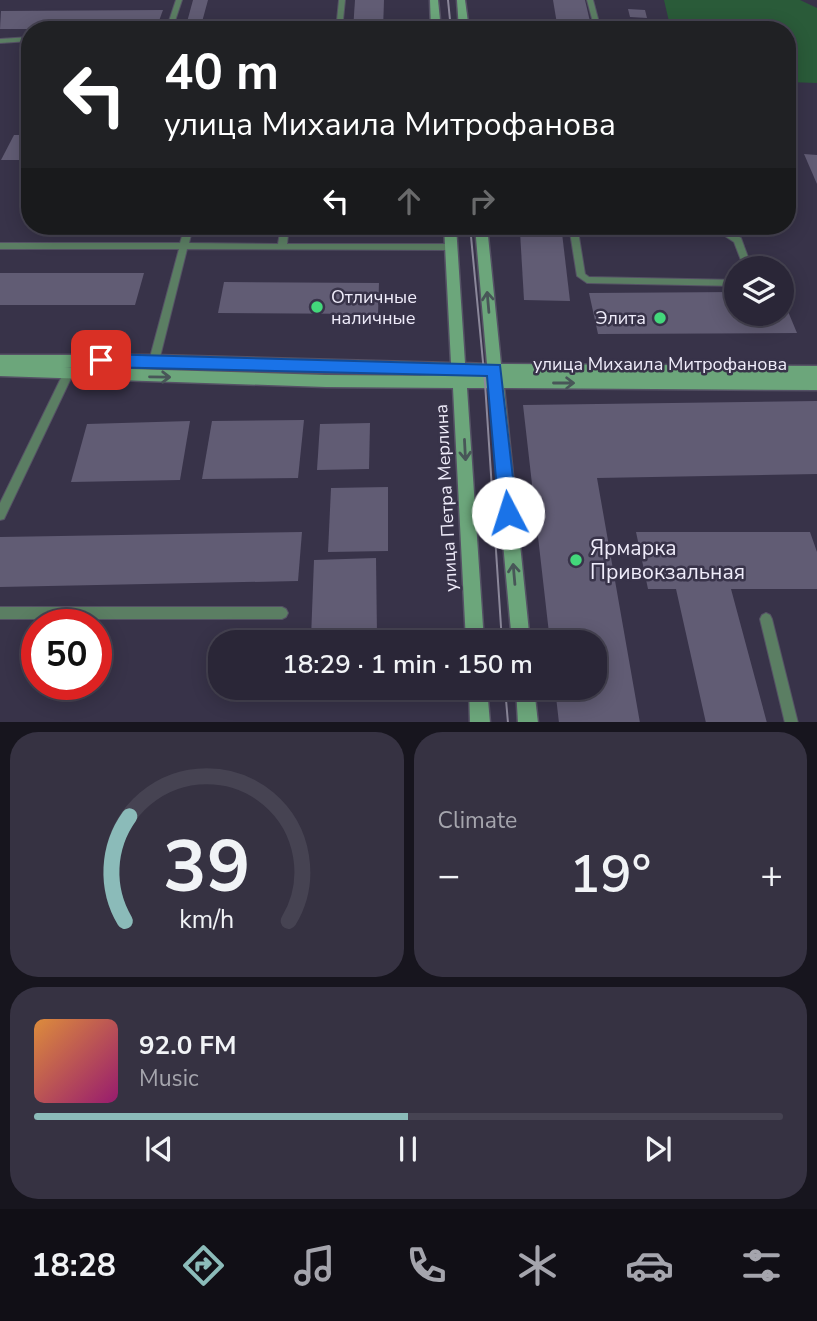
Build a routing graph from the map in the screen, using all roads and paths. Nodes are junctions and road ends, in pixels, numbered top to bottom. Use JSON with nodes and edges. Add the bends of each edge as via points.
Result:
{"nodes":[{"id":1,"x":179,"y":0,"type":"edge"},
{"id":2,"x":342,"y":0,"type":"edge"},
{"id":3,"x":434,"y":0,"type":"edge"},
{"id":4,"x":461,"y":0,"type":"edge"},
{"id":5,"x":590,"y":0,"type":"edge"},
{"id":6,"x":172,"y":21,"type":"edge"},
{"id":7,"x":340,"y":21,"type":"edge"},
{"id":8,"x":435,"y":21,"type":"edge"},
{"id":9,"x":463,"y":21,"type":"edge"},
{"id":10,"x":596,"y":21,"type":"edge"},
{"id":11,"x":21,"y":40,"type":"edge"},
{"id":12,"x":0,"y":41,"type":"edge"},
{"id":13,"x":186,"y":235,"type":"edge"},
{"id":14,"x":284,"y":235,"type":"edge"},
{"id":15,"x":450,"y":235,"type":"edge"},
{"id":16,"x":482,"y":235,"type":"edge"},
{"id":17,"x":574,"y":235,"type":"edge"},
{"id":18,"x":729,"y":235,"type":"edge"},
{"id":19,"x":0,"y":246,"type":"edge"},
{"id":20,"x":183,"y":246,"type":"junction"},
{"id":21,"x":282,"y":247,"type":"junction"},
{"id":22,"x":451,"y":247,"type":"junction"},
{"id":23,"x":744,"y":256,"type":"edge"},
{"id":24,"x":724,"y":283,"type":"edge"},
{"id":25,"x":0,"y":361,"type":"edge"},
{"id":26,"x":154,"y":361,"type":"junction"},
{"id":27,"x":0,"y":370,"type":"edge"},
{"id":28,"x":817,"y":372,"type":"edge"},
{"id":29,"x":68,"y":374,"type":"junction"},
{"id":30,"x":461,"y":376,"type":"junction"},
{"id":31,"x":495,"y":376,"type":"junction"},
{"id":32,"x":817,"y":384,"type":"edge"},
{"id":33,"x":0,"y":515,"type":"edge"},
{"id":34,"x":0,"y":613,"type":"edge"},
{"id":35,"x":282,"y":613,"type":"dead end"},
{"id":36,"x":766,"y":619,"type":"dead end"},
{"id":37,"x":474,"y":630,"type":"edge"},
{"id":38,"x":520,"y":630,"type":"edge"},
{"id":39,"x":479,"y":700,"type":"edge"},
{"id":40,"x":526,"y":700,"type":"edge"},
{"id":41,"x":480,"y":722,"type":"edge"},
{"id":42,"x":528,"y":722,"type":"edge"},
{"id":43,"x":792,"y":722,"type":"edge"}],
"edges":[{"from":1,"to":6,"type":"lane"},
{"from":2,"to":7,"type":"lane"},
{"from":3,"to":8,"type":"main road"},
{"from":4,"to":9,"type":"main road"},
{"from":5,"to":10,"type":"lane"},
{"from":11,"to":12,"type":"lane"},
{"from":13,"to":20,"type":"lane"},
{"from":14,"to":21,"type":"lane"},
{"from":15,"to":22,"type":"main road","name":"улица Петра Мерлина"},
{"from":31,"to":16,"type":"main road","one_way":true},
{"from":17,"to":24,"type":"lane","via":[[582,276],[587,280]]},
{"from":18,"to":23,"type":"lane","via":[[738,240]]},
{"from":19,"to":20,"type":"lane"},
{"from":20,"to":21,"type":"lane"},
{"from":20,"to":26,"type":"lane"},
{"from":21,"to":22,"type":"lane"},
{"from":22,"to":30,"type":"main road","name":"улица Петра Мерлина"},
{"from":25,"to":26,"type":"main road","name":"улица Михаила Митрофанова"},
{"from":26,"to":30,"type":"main road","name":"улица Михаила Митрофанова"},
{"from":27,"to":29,"type":"main road","name":"улица Михаила Митрофанова"},
{"from":28,"to":31,"type":"main road","name":"улица Михаила Митрофанова"},
{"from":29,"to":30,"type":"main road","name":"улица Михаила Митрофанова","one_way":true},
{"from":29,"to":33,"type":"lane"},
{"from":30,"to":31,"type":"main road","name":"улица Михаила Митрофанова"},
{"from":30,"to":37,"type":"main road","name":"улица Петра Мерлина","one_way":true},
{"from":31,"to":32,"type":"main road","name":"улица Михаила Митрофанова","one_way":true},
{"from":38,"to":31,"type":"main road","one_way":true},
{"from":34,"to":35,"type":"lane"},
{"from":36,"to":43,"type":"lane"},
{"from":39,"to":41,"type":"main road"},
{"from":40,"to":42,"type":"main road"}]}
